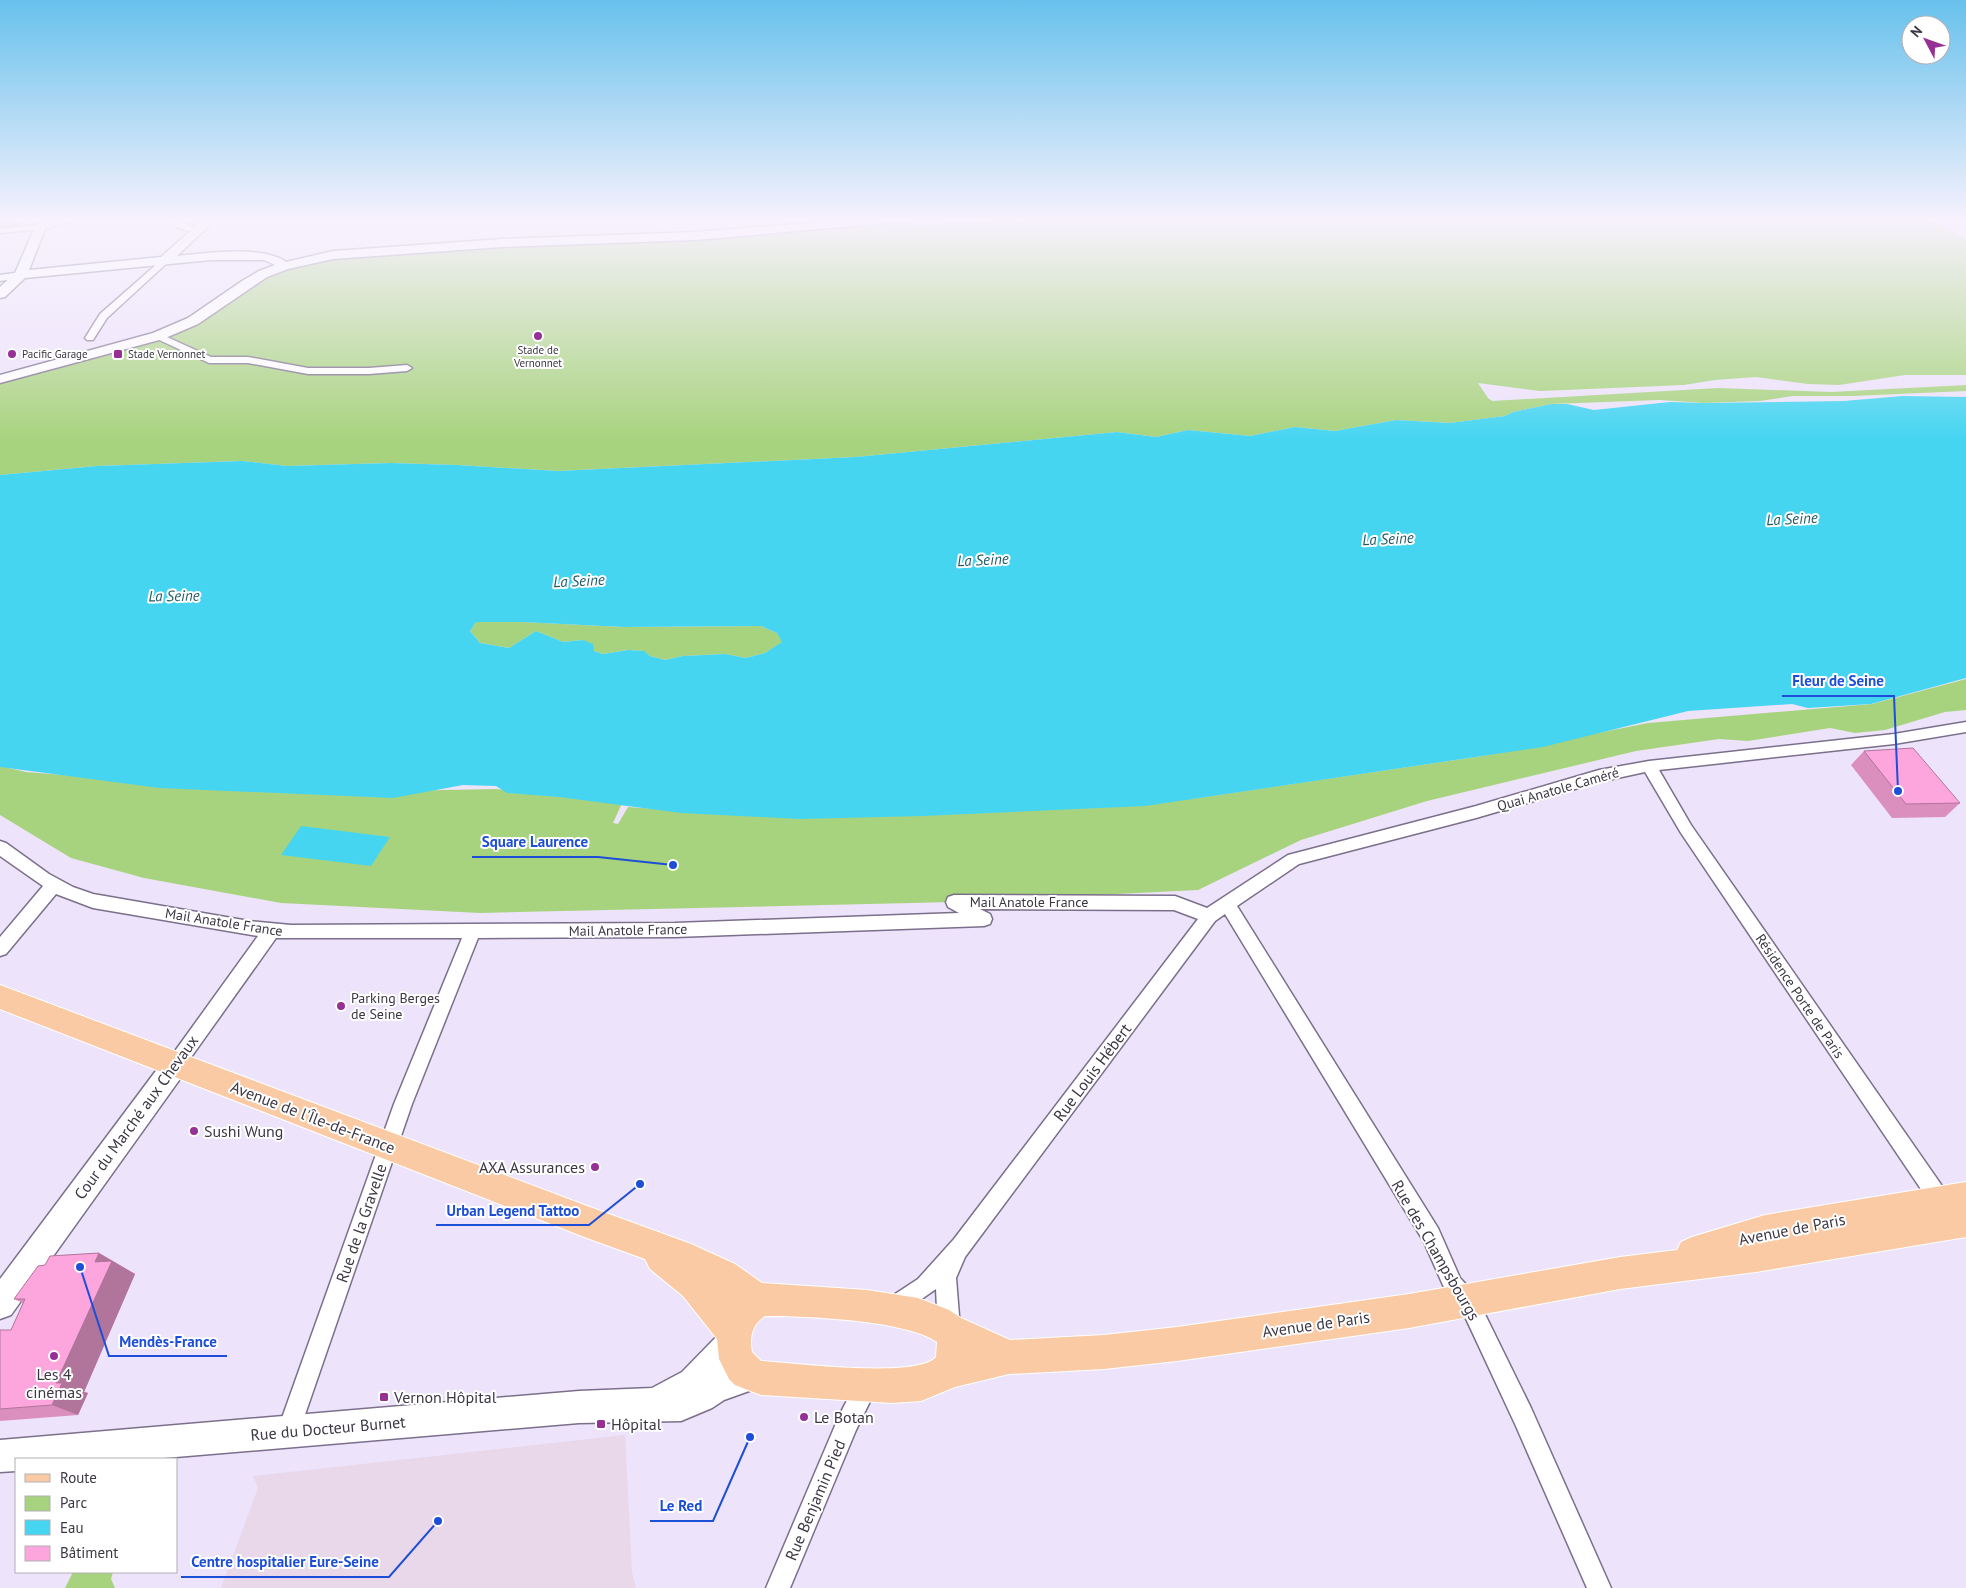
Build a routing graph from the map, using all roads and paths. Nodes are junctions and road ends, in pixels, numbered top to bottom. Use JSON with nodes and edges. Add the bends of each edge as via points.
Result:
{"nodes":[{"id":1,"x":129,"y":292,"type":"edge"},
{"id":2,"x":234,"y":292,"type":"edge"},
{"id":3,"x":158,"y":336,"type":"junction"},
{"id":4,"x":90,"y":338,"type":"dead end"},
{"id":5,"x":407,"y":368,"type":"dead end"},
{"id":6,"x":0,"y":379,"type":"edge"},
{"id":7,"x":1966,"y":728,"type":"edge"},
{"id":8,"x":1648,"y":766,"type":"junction"},
{"id":9,"x":0,"y":846,"type":"edge"},
{"id":10,"x":53,"y":886,"type":"junction"},
{"id":11,"x":1227,"y":903,"type":"junction"},
{"id":12,"x":1209,"y":916,"type":"junction"},
{"id":13,"x":272,"y":930,"type":"junction"},
{"id":14,"x":472,"y":933,"type":"junction"},
{"id":15,"x":0,"y":949,"type":"edge"},
{"id":16,"x":0,"y":997,"type":"edge"},
{"id":17,"x":176,"y":1064,"type":"junction"},
{"id":18,"x":387,"y":1151,"type":"junction"},
{"id":19,"x":1957,"y":1211,"type":"edge"},
{"id":20,"x":625,"y":1236,"type":"junction"},
{"id":21,"x":961,"y":1246,"type":"junction"},
{"id":22,"x":759,"y":1301,"type":"junction"},
{"id":23,"x":1468,"y":1301,"type":"junction"},
{"id":24,"x":0,"y":1304,"type":"edge"},
{"id":25,"x":891,"y":1308,"type":"junction"},
{"id":26,"x":949,"y":1330,"type":"junction"},
{"id":27,"x":734,"y":1338,"type":"junction"},
{"id":28,"x":1009,"y":1358,"type":"junction"},
{"id":29,"x":946,"y":1372,"type":"junction"},
{"id":30,"x":752,"y":1375,"type":"junction"},
{"id":31,"x":867,"y":1385,"type":"junction"},
{"id":32,"x":657,"y":1404,"type":"junction"},
{"id":33,"x":288,"y":1432,"type":"junction"},
{"id":34,"x":0,"y":1456,"type":"edge"},
{"id":35,"x":778,"y":1588,"type":"edge"},
{"id":36,"x":1599,"y":1588,"type":"edge"}],
"edges":[{"from":1,"to":4,"type":"street","via":[[103,316]]},
{"from":2,"to":3,"type":"main road","via":[[193,321]]},
{"from":3,"to":5,"type":"street","via":[[209,360],[248,360],[308,371]]},
{"from":3,"to":6,"type":"main road"},
{"from":7,"to":8,"type":"street","name":"Quai Anatole Caméré"},
{"from":8,"to":11,"type":"street","name":"Quai Anatole Caméré","via":[[1599,776],[1294,859]]},
{"from":8,"to":19,"type":"street","name":"Résidence Porte de Paris","via":[[1686,829]]},
{"from":9,"to":10,"type":"street","name":"Mail Anatole France"},
{"from":10,"to":13,"type":"street","name":"Mail Anatole France","via":[[93,901]]},
{"from":10,"to":15,"type":"street"},
{"from":11,"to":12,"type":"street","name":"Rue Louis Hébert"},
{"from":11,"to":23,"type":"street","name":"Rue des Champsbourgs","via":[[1431,1235],[1453,1285]]},
{"from":12,"to":14,"type":"street","name":"Mail Anatole France","via":[[1175,903],[954,902],[984,919],[676,930]]},
{"from":12,"to":21,"type":"street","name":"Rue Louis Hébert"},
{"from":13,"to":14,"type":"street","name":"Mail Anatole France"},
{"from":13,"to":17,"type":"street","name":"Cour du Marché aux Chevaux"},
{"from":14,"to":18,"type":"street","name":"Rue de la Gravelle"},
{"from":16,"to":17,"type":"main road","name":"Avenue de l'Île-de-France"},
{"from":17,"to":18,"type":"main road","name":"Avenue de l'Île-de-France"},
{"from":17,"to":24,"type":"main road","name":"Cour du Marché aux Chevaux"},
{"from":18,"to":20,"type":"main road","name":"Avenue de l'Île-de-France"},
{"from":18,"to":33,"type":"street","name":"Rue de la Gravelle"},
{"from":19,"to":23,"type":"main road","name":"Avenue de Paris","via":[[1756,1256],[1620,1273]]},
{"from":20,"to":22,"type":"main road","name":"Avenue de l'Île-de-France","via":[[680,1255],[723,1276]]},
{"from":20,"to":27,"type":"main road","name":"Avenue de l'Île-de-France","via":[[669,1263],[695,1284]]},
{"from":21,"to":25,"type":"street","name":"Rue Louis Hébert","via":[[925,1286]]},
{"from":21,"to":26,"type":"street","name":"Rue Louis Hébert","via":[[946,1278]]},
{"from":22,"to":25,"type":"main road"},
{"from":22,"to":27,"type":"main road","via":[[740,1319]]},
{"from":23,"to":28,"type":"main road","name":"Avenue de Paris","via":[[1177,1344]]},
{"from":23,"to":36,"type":"street","name":"Rue des Champsbourgs","via":[[1527,1424]]},
{"from":25,"to":26,"type":"main road","via":[[935,1321]]},
{"from":26,"to":28,"type":"main road","name":"Avenue de Paris"},
{"from":26,"to":29,"type":"main road","via":[[954,1342],[954,1355]]},
{"from":27,"to":30,"type":"main road","name":"Avenue de l'Île-de-France","via":[[735,1356],[741,1367]]},
{"from":27,"to":32,"type":"main road","name":"Rue du Docteur Burnet","via":[[693,1383]]},
{"from":28,"to":29,"type":"main road","name":"Avenue de Paris"},
{"from":29,"to":31,"type":"main road","via":[[936,1379],[917,1384]]},
{"from":30,"to":31,"type":"main road"},
{"from":30,"to":32,"type":"main road","name":"Rue du Docteur Burnet","via":[[716,1387],[681,1405]]},
{"from":31,"to":35,"type":"street","name":"Rue Benjamin Pied","via":[[848,1422]]},
{"from":32,"to":33,"type":"main road","name":"Rue du Docteur Burnet","via":[[579,1407]]},
{"from":33,"to":34,"type":"main road","name":"Rue du Docteur Burnet"}]}
